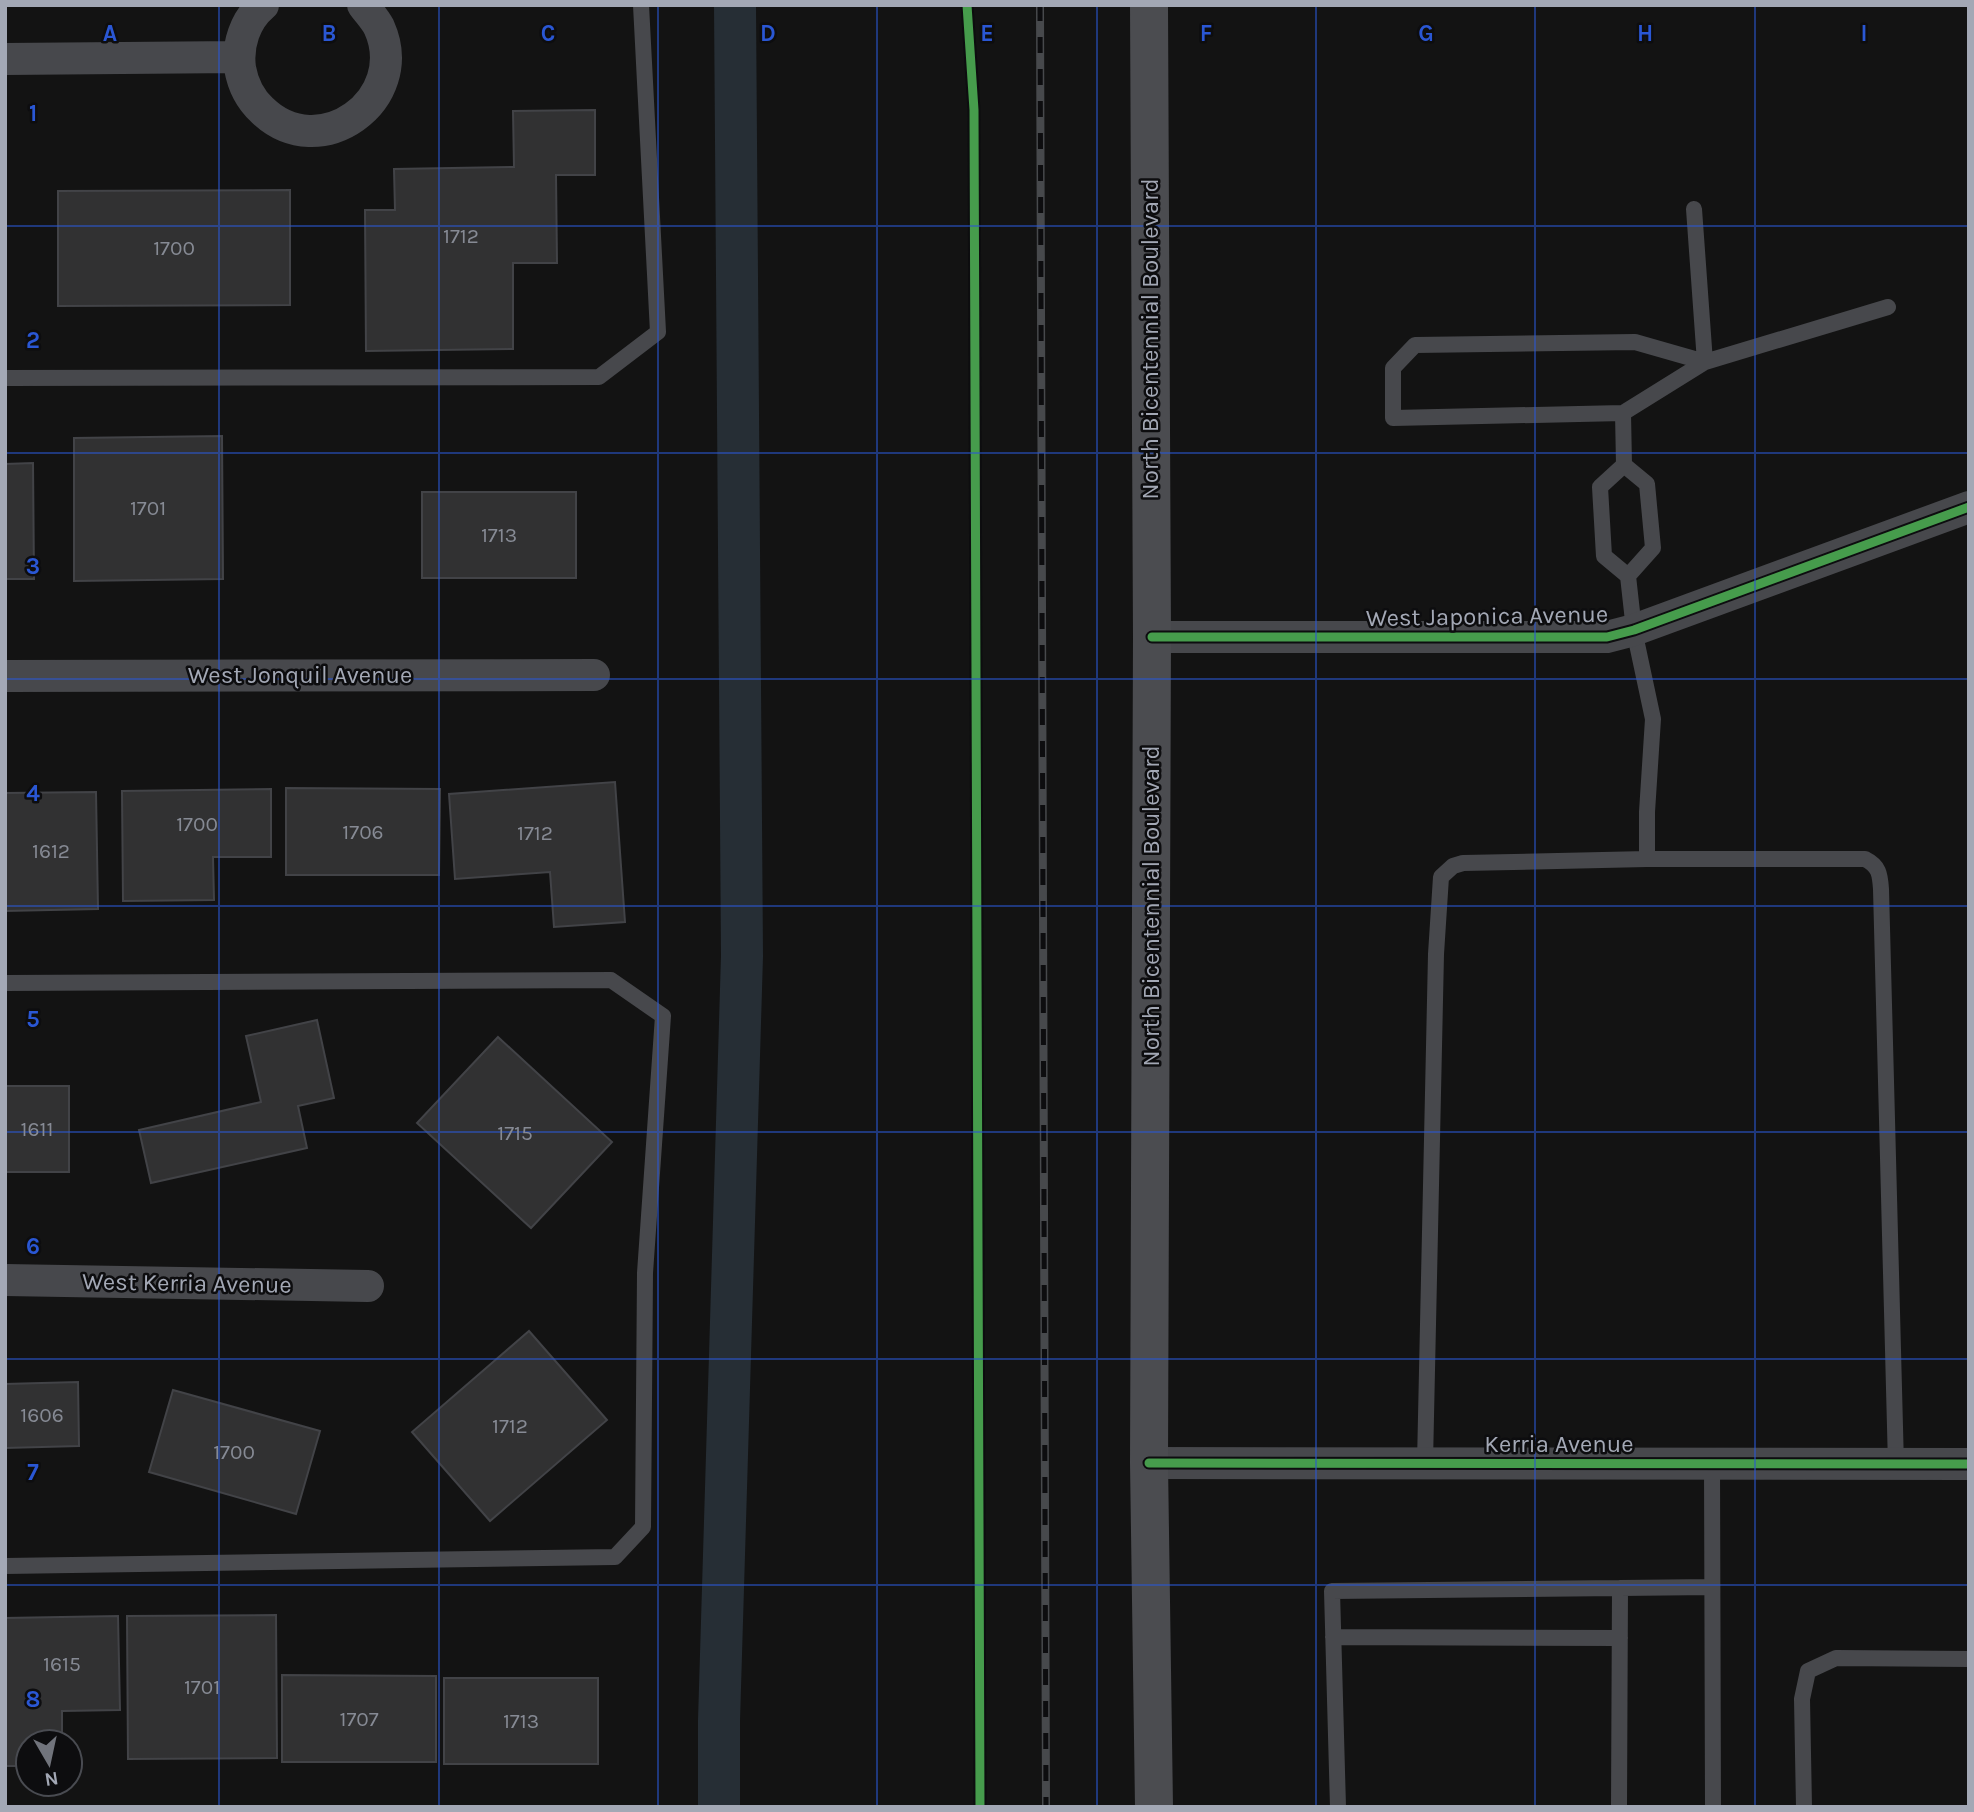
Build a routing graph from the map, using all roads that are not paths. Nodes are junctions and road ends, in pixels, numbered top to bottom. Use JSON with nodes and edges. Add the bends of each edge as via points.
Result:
{"nodes":[{"id":1,"x":263,"y":5,"type":"edge"},
{"id":2,"x":363,"y":5,"type":"edge"},
{"id":3,"x":641,"y":5,"type":"edge"},
{"id":4,"x":1149,"y":5,"type":"edge"},
{"id":5,"x":239,"y":57,"type":"junction"},
{"id":6,"x":5,"y":59,"type":"edge"},
{"id":7,"x":1694,"y":209,"type":"dead end"},
{"id":8,"x":1888,"y":307,"type":"dead end"},
{"id":9,"x":1705,"y":362,"type":"junction"},
{"id":10,"x":5,"y":378,"type":"edge"},
{"id":11,"x":1623,"y":413,"type":"junction"},
{"id":12,"x":1624,"y":465,"type":"junction"},
{"id":13,"x":1969,"y":507,"type":"edge"},
{"id":14,"x":1628,"y":576,"type":"junction"},
{"id":15,"x":1634,"y":630,"type":"junction"},
{"id":16,"x":1152,"y":637,"type":"junction"},
{"id":17,"x":594,"y":675,"type":"dead end"},
{"id":18,"x":5,"y":676,"type":"edge"},
{"id":19,"x":1647,"y":859,"type":"junction"},
{"id":20,"x":5,"y":984,"type":"edge"},
{"id":21,"x":5,"y":1280,"type":"edge"},
{"id":22,"x":369,"y":1286,"type":"dead end"},
{"id":23,"x":1149,"y":1463,"type":"junction"},
{"id":24,"x":1425,"y":1463,"type":"junction"},
{"id":25,"x":1712,"y":1463,"type":"junction"},
{"id":26,"x":1969,"y":1464,"type":"edge"},
{"id":27,"x":1896,"y":1465,"type":"junction"},
{"id":28,"x":5,"y":1566,"type":"edge"},
{"id":29,"x":1712,"y":1587,"type":"junction"},
{"id":30,"x":1620,"y":1588,"type":"junction"},
{"id":31,"x":1333,"y":1637,"type":"junction"},
{"id":32,"x":1620,"y":1638,"type":"junction"},
{"id":33,"x":1969,"y":1659,"type":"edge"},
{"id":34,"x":1154,"y":1807,"type":"edge"},
{"id":35,"x":1338,"y":1807,"type":"edge"},
{"id":36,"x":1619,"y":1807,"type":"edge"},
{"id":37,"x":1713,"y":1807,"type":"edge"},
{"id":38,"x":1804,"y":1807,"type":"edge"}],
"edges":[{"from":1,"to":5,"type":"street","via":[[243,33]]},
{"from":2,"to":5,"type":"street","via":[[378,25],[386,49],[384,73],[376,95],[360,114],[340,126],[316,131],[271,119],[253,102],[242,81]]},
{"from":3,"to":10,"type":"lane","via":[[658,332],[599,377]]},
{"from":4,"to":16,"type":"main road","name":"North Bicentennial Boulevard"},
{"from":5,"to":6,"type":"street"},
{"from":7,"to":9,"type":"lane"},
{"from":8,"to":9,"type":"lane"},
{"from":9,"to":11,"type":"lane"},
{"from":9,"to":11,"type":"lane","via":[[1635,342],[1415,345],[1393,368],[1393,418]]},
{"from":11,"to":12,"type":"lane"},
{"from":12,"to":14,"type":"lane","via":[[1647,484],[1653,548]]},
{"from":12,"to":14,"type":"lane","via":[[1601,487],[1604,556]]},
{"from":13,"to":15,"type":"street","name":"West Japonica Avenue"},
{"from":14,"to":15,"type":"lane"},
{"from":15,"to":16,"type":"street","name":"West Japonica Avenue","via":[[1608,637]]},
{"from":15,"to":19,"type":"lane","via":[[1653,719]]},
{"from":16,"to":23,"type":"main road","name":"North Bicentennial Boulevard"},
{"from":17,"to":18,"type":"street","name":"West Jonquil Avenue"},
{"from":19,"to":24,"type":"lane","via":[[1463,863],[1441,877]]},
{"from":19,"to":27,"type":"lane","via":[[1865,859],[1879,870]]},
{"from":20,"to":28,"type":"lane","via":[[611,980],[663,1016],[645,1273],[643,1527],[615,1556]]},
{"from":21,"to":22,"type":"street","name":"West Kerria Avenue"},
{"from":23,"to":24,"type":"street","name":"Kerria Avenue"},
{"from":23,"to":34,"type":"main road","name":"North Bicentennial Boulevard"},
{"from":24,"to":25,"type":"street","name":"Kerria Avenue"},
{"from":25,"to":27,"type":"street","name":"Kerria Avenue"},
{"from":25,"to":29,"type":"lane"},
{"from":26,"to":27,"type":"street","name":"Kerria Avenue"},
{"from":29,"to":30,"type":"lane"},
{"from":29,"to":37,"type":"lane"},
{"from":30,"to":31,"type":"lane","via":[[1332,1591]]},
{"from":30,"to":32,"type":"lane"},
{"from":31,"to":32,"type":"lane"},
{"from":31,"to":35,"type":"lane"},
{"from":32,"to":36,"type":"lane"},
{"from":33,"to":38,"type":"lane","via":[[1836,1658],[1808,1671],[1802,1699]]}]}
